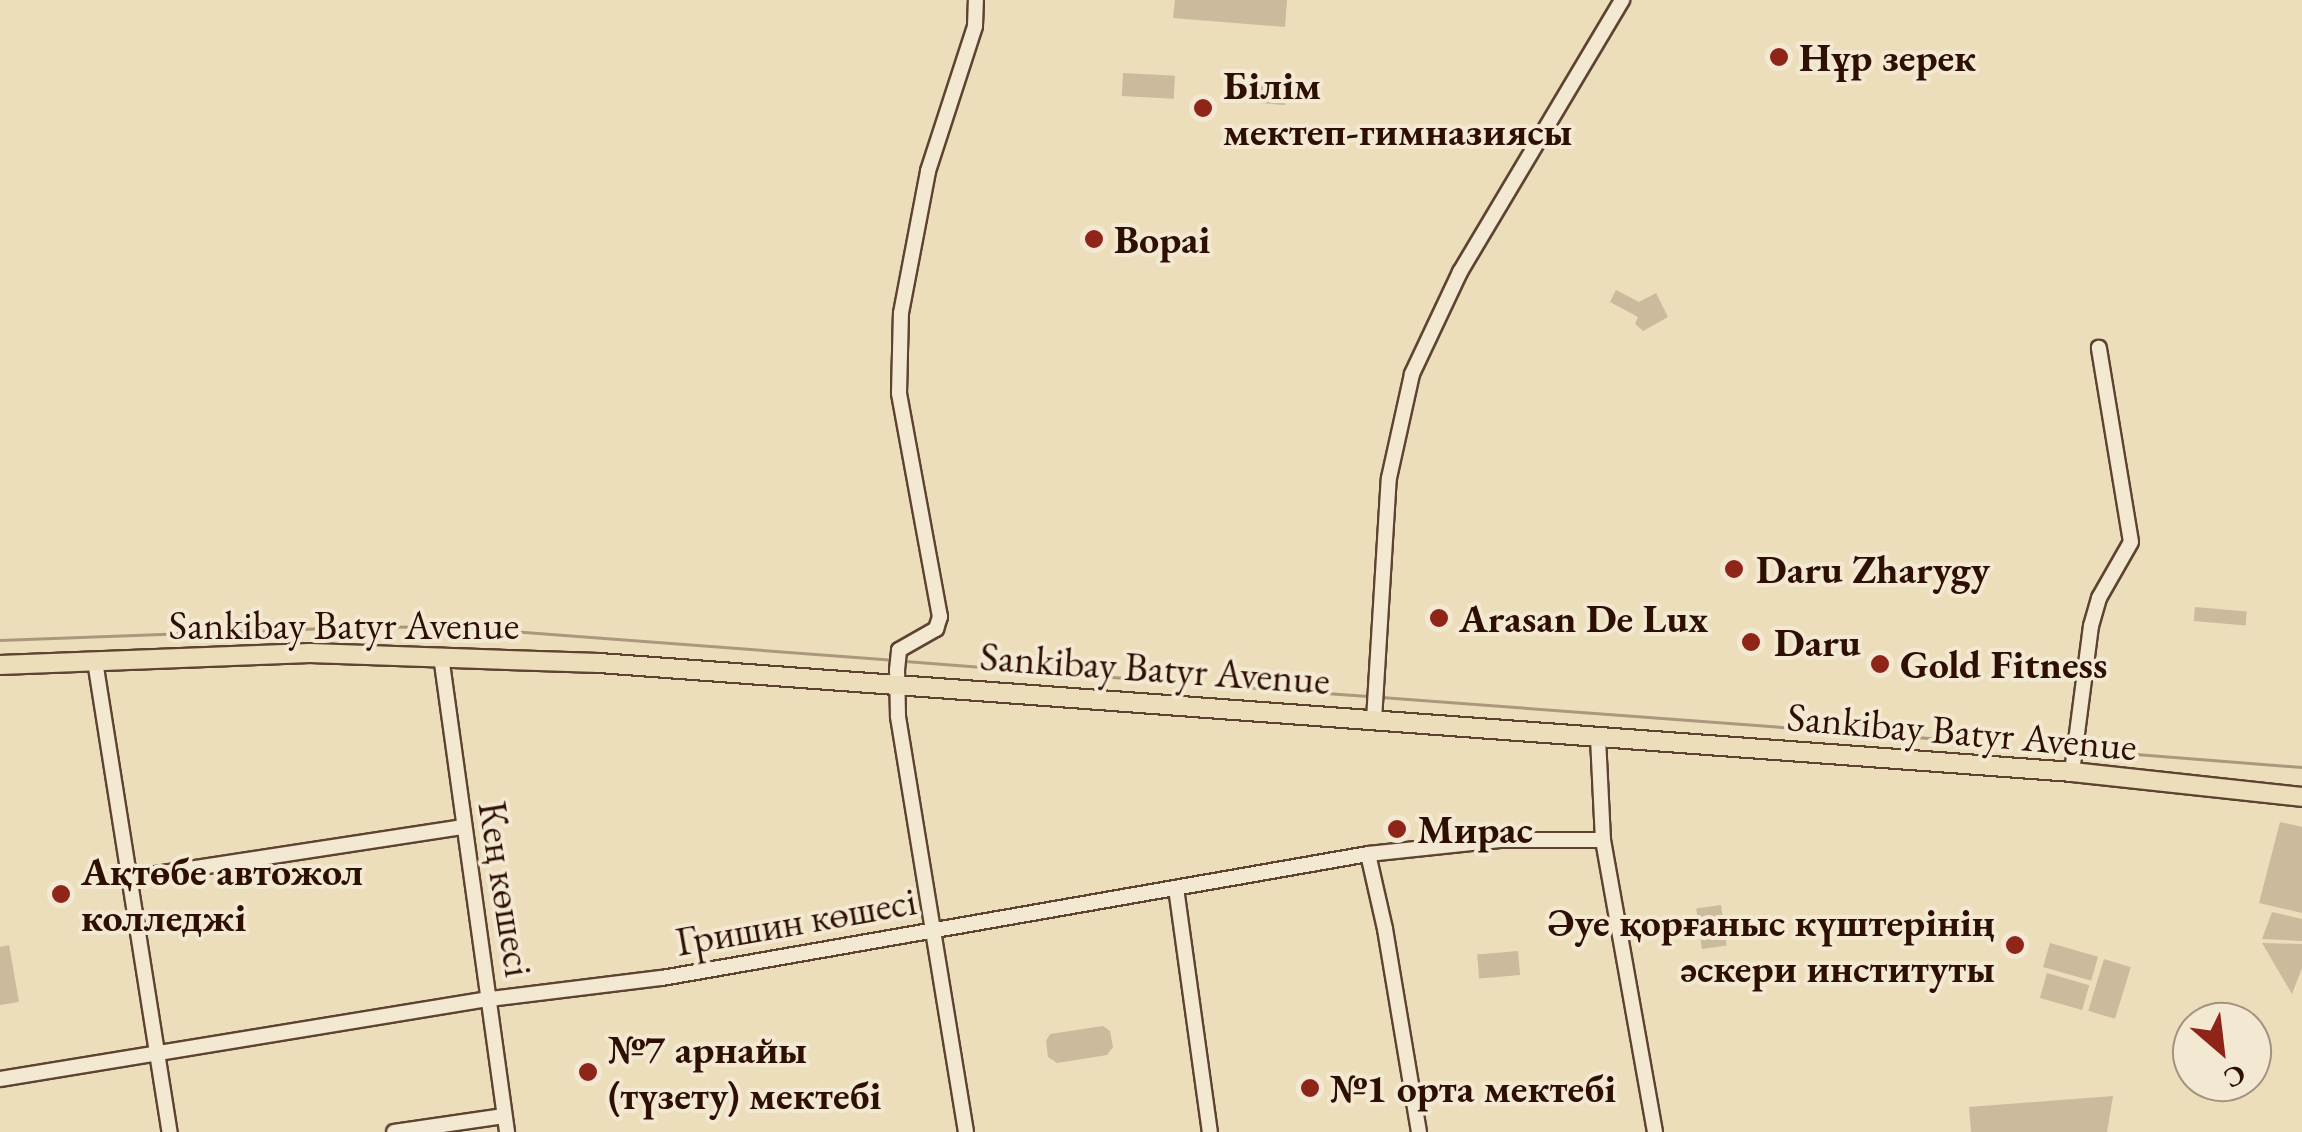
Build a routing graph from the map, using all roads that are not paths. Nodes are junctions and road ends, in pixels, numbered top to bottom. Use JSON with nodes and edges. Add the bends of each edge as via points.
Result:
{"nodes":[{"id":1,"x":976,"y":0,"type":"edge"},
{"id":2,"x":1622,"y":0,"type":"edge"},
{"id":3,"x":2099,"y":348,"type":"dead end"},
{"id":4,"x":441,"y":656,"type":"junction"},
{"id":5,"x":94,"y":662,"type":"junction"},
{"id":6,"x":0,"y":665,"type":"edge"},
{"id":7,"x":897,"y":670,"type":"junction"},
{"id":8,"x":1375,"y":703,"type":"junction"},
{"id":9,"x":1598,"y":738,"type":"junction"},
{"id":10,"x":2072,"y":772,"type":"junction"},
{"id":11,"x":2302,"y":797,"type":"edge"},
{"id":12,"x":463,"y":827,"type":"junction"},
{"id":13,"x":1603,"y":840,"type":"junction"},
{"id":14,"x":1368,"y":854,"type":"junction"},
{"id":15,"x":129,"y":878,"type":"junction"},
{"id":16,"x":1176,"y":888,"type":"junction"},
{"id":17,"x":936,"y":930,"type":"junction"},
{"id":18,"x":490,"y":998,"type":"junction"},
{"id":19,"x":157,"y":1056,"type":"junction"},
{"id":20,"x":0,"y":1079,"type":"edge"},
{"id":21,"x":504,"y":1116,"type":"junction"},
{"id":22,"x":170,"y":1132,"type":"edge"},
{"id":23,"x":394,"y":1132,"type":"edge"},
{"id":24,"x":402,"y":1132,"type":"edge"},
{"id":25,"x":507,"y":1132,"type":"edge"},
{"id":26,"x":966,"y":1132,"type":"edge"},
{"id":27,"x":1210,"y":1132,"type":"edge"},
{"id":28,"x":1419,"y":1132,"type":"edge"},
{"id":29,"x":1655,"y":1132,"type":"edge"}],
"edges":[{"from":1,"to":7,"type":"street","via":[[975,26],[928,171],[901,312],[899,393],[940,617],[936,629],[908,642]]},
{"from":2,"to":8,"type":"street","via":[[1460,272],[1412,374],[1390,478]]},
{"from":3,"to":10,"type":"street","via":[[2131,542],[2091,626]]},
{"from":4,"to":5,"type":"main road","name":"Sankibay Batyr Avenue","via":[[310,653]]},
{"from":4,"to":7,"type":"main road","name":"Sankibay Batyr Avenue"},
{"from":4,"to":12,"type":"street","name":"Кең көшесі"},
{"from":5,"to":6,"type":"main road","name":"Sankibay Batyr Avenue"},
{"from":5,"to":15,"type":"street"},
{"from":7,"to":8,"type":"main road","name":"Sankibay Batyr Avenue"},
{"from":7,"to":17,"type":"street","via":[[898,716]]},
{"from":8,"to":9,"type":"main road","name":"Sankibay Batyr Avenue"},
{"from":9,"to":10,"type":"main road","name":"Sankibay Batyr Avenue"},
{"from":9,"to":13,"type":"street"},
{"from":10,"to":11,"type":"main road","name":"Sankibay Batyr Avenue"},
{"from":12,"to":15,"type":"street"},
{"from":12,"to":18,"type":"street","name":"Кең көшесі"},
{"from":13,"to":14,"type":"street","name":"Гришин көшесі","via":[[1502,840]]},
{"from":13,"to":29,"type":"street"},
{"from":14,"to":16,"type":"street","name":"Гришин көшесі"},
{"from":14,"to":28,"type":"street"},
{"from":15,"to":19,"type":"street"},
{"from":16,"to":17,"type":"street","name":"Гришин көшесі"},
{"from":16,"to":27,"type":"street"},
{"from":17,"to":18,"type":"street","name":"Гришин көшесі","via":[[662,978]]},
{"from":17,"to":26,"type":"street"},
{"from":18,"to":19,"type":"street","name":"Гришин көшесі"},
{"from":18,"to":21,"type":"street","name":"Кең көшесі"},
{"from":19,"to":20,"type":"street","name":"Гришин көшесі"},
{"from":19,"to":22,"type":"street"},
{"from":21,"to":24,"type":"street"},
{"from":21,"to":25,"type":"street","name":"Кең көшесі"},
{"from":23,"to":24,"type":"street"}]}
